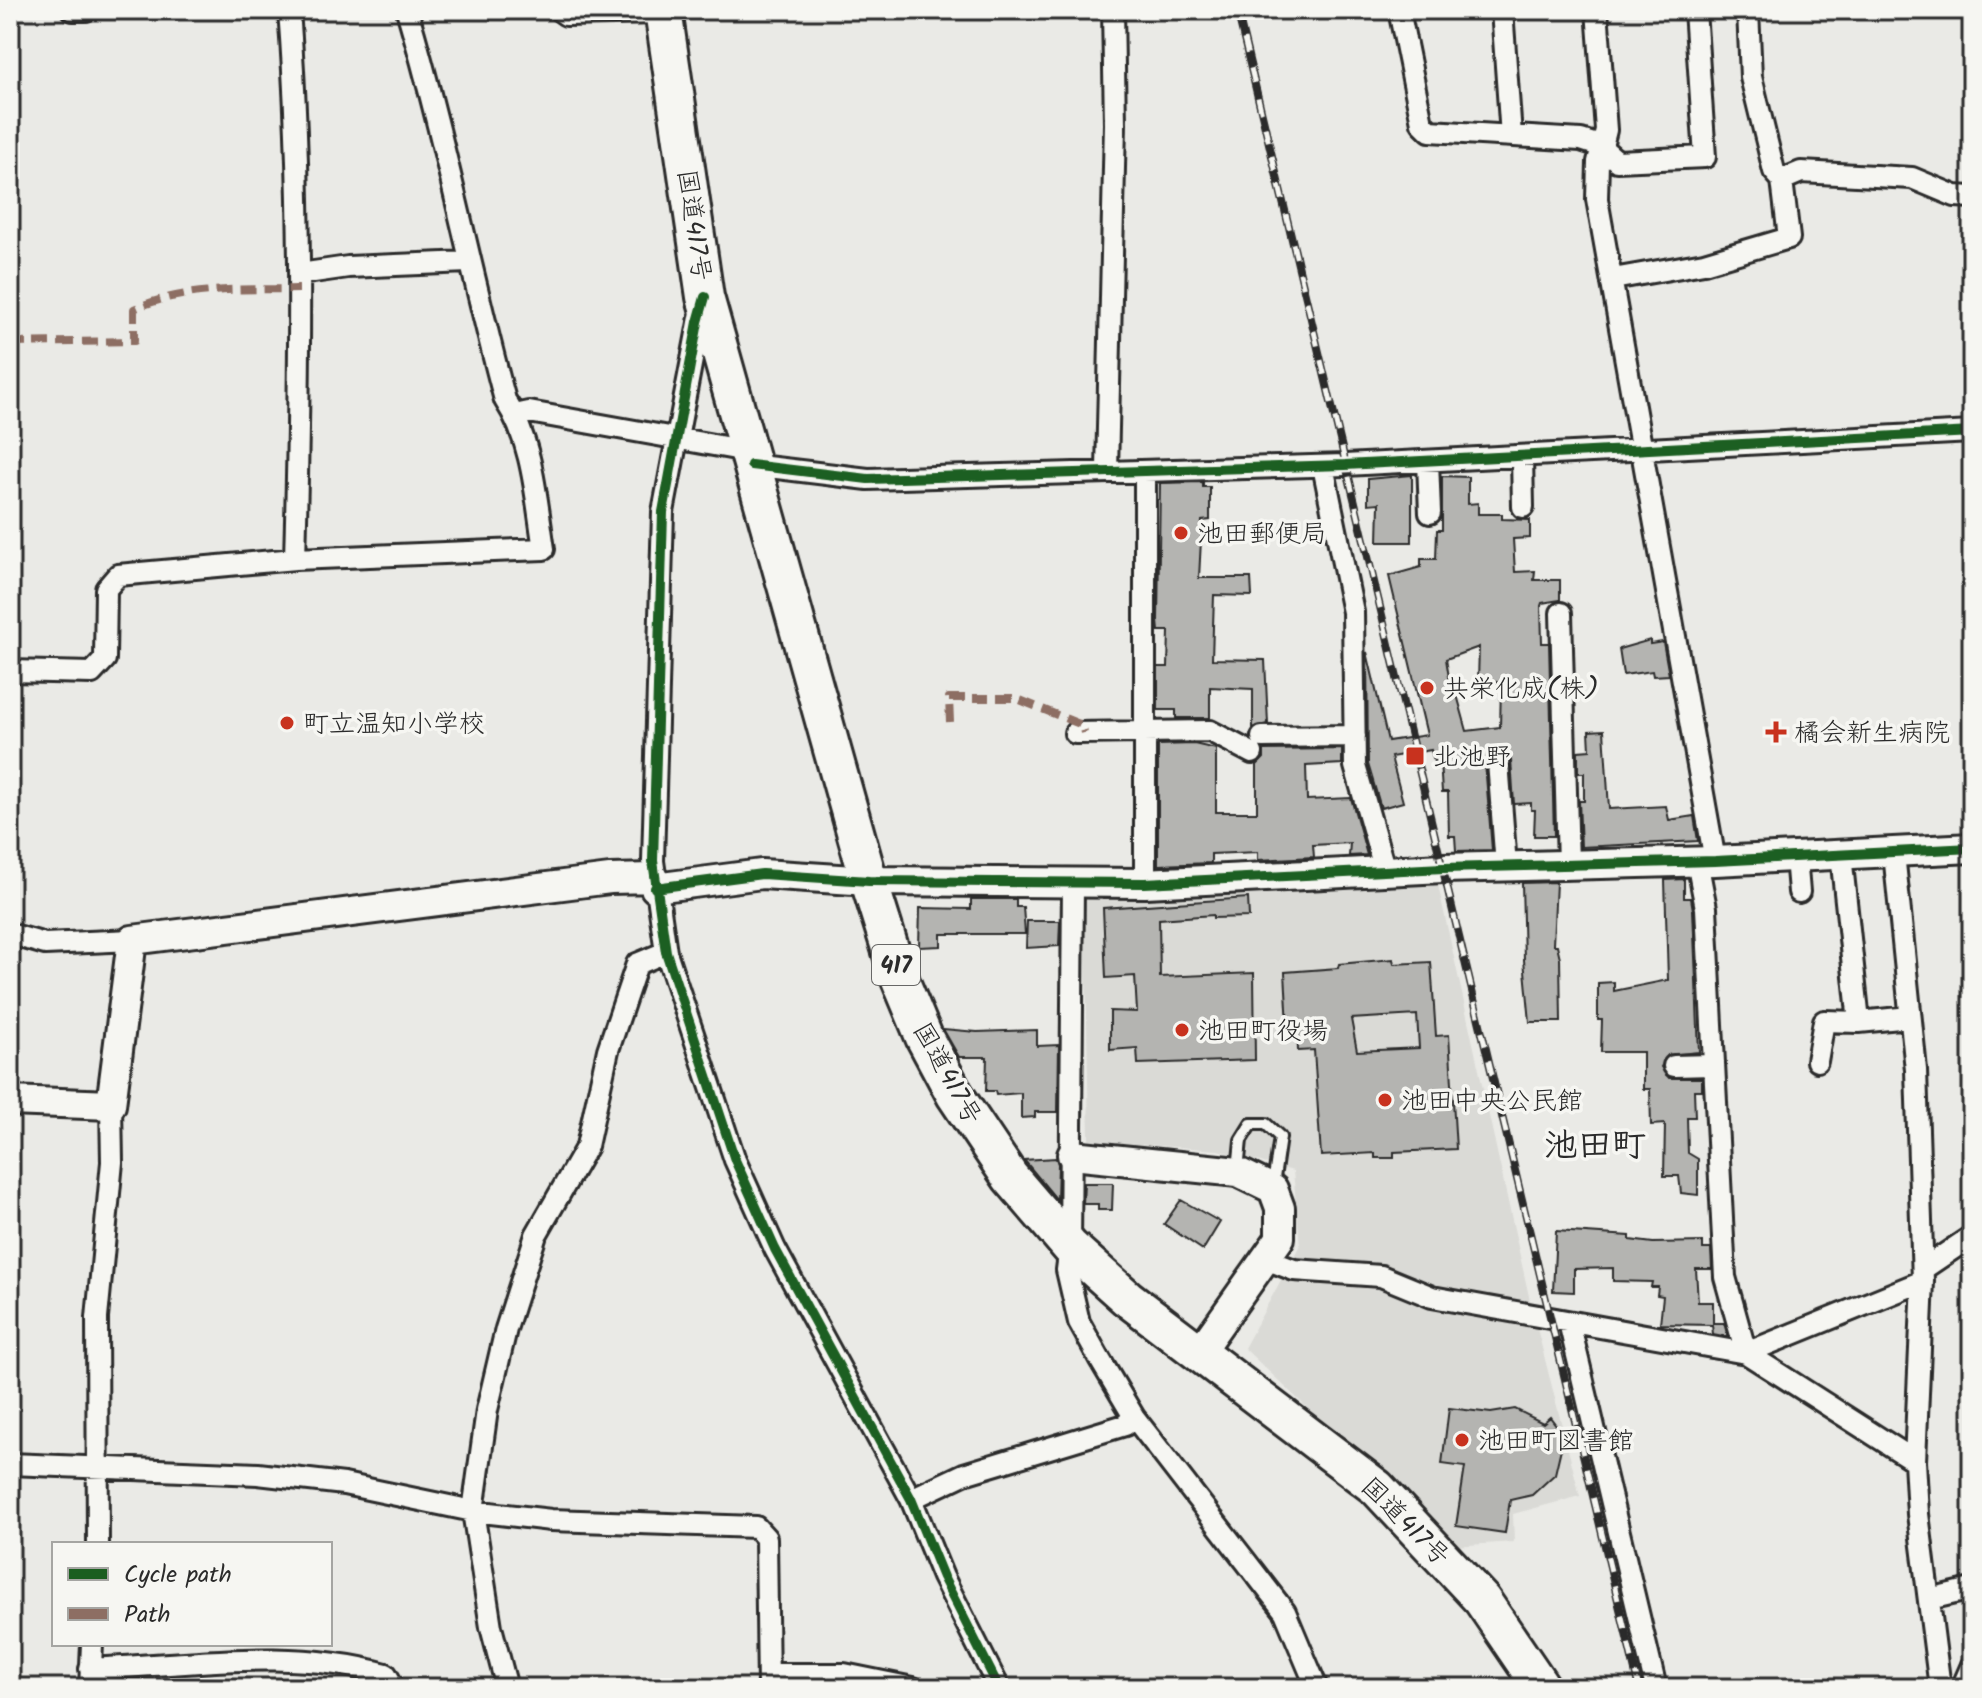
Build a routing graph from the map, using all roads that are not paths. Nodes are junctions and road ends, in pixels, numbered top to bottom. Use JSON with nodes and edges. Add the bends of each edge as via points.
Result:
{"nodes":[{"id":1,"x":73,"y":10,"type":"edge"},
{"id":2,"x":86,"y":10,"type":"edge"},
{"id":3,"x":289,"y":10,"type":"edge"},
{"id":4,"x":407,"y":10,"type":"edge"},
{"id":5,"x":559,"y":10,"type":"edge"},
{"id":6,"x":1113,"y":10,"type":"edge"},
{"id":7,"x":1399,"y":10,"type":"edge"},
{"id":8,"x":1502,"y":10,"type":"edge"},
{"id":9,"x":1597,"y":10,"type":"edge"},
{"id":10,"x":1695,"y":10,"type":"edge"},
{"id":11,"x":1748,"y":10,"type":"edge"},
{"id":12,"x":663,"y":12,"type":"edge"},
{"id":13,"x":1511,"y":136,"type":"junction"},
{"id":14,"x":1600,"y":146,"type":"junction"},
{"id":15,"x":1782,"y":180,"type":"junction"},
{"id":16,"x":1972,"y":197,"type":"edge"},
{"id":17,"x":468,"y":262,"type":"junction"},
{"id":18,"x":300,"y":274,"type":"junction"},
{"id":19,"x":1613,"y":279,"type":"junction"},
{"id":20,"x":705,"y":297,"type":"junction"},
{"id":21,"x":515,"y":415,"type":"junction"},
{"id":22,"x":1972,"y":432,"type":"edge"},
{"id":23,"x":677,"y":440,"type":"junction"},
{"id":24,"x":1641,"y":449,"type":"junction"},
{"id":25,"x":1522,"y":456,"type":"junction"},
{"id":26,"x":749,"y":458,"type":"junction"},
{"id":27,"x":1428,"y":461,"type":"junction"},
{"id":28,"x":1323,"y":466,"type":"junction"},
{"id":29,"x":1107,"y":471,"type":"junction"},
{"id":30,"x":1145,"y":471,"type":"junction"},
{"id":31,"x":1523,"y":507,"type":"dead end"},
{"id":32,"x":1430,"y":513,"type":"dead end"},
{"id":33,"x":295,"y":559,"type":"junction"},
{"id":34,"x":1561,"y":613,"type":"dead end"},
{"id":35,"x":10,"y":671,"type":"edge"},
{"id":36,"x":1145,"y":732,"type":"junction"},
{"id":37,"x":1075,"y":733,"type":"dead end"},
{"id":38,"x":1355,"y":736,"type":"junction"},
{"id":39,"x":1498,"y":762,"type":"dead end"},
{"id":40,"x":1972,"y":848,"type":"edge"},
{"id":41,"x":1894,"y":853,"type":"junction"},
{"id":42,"x":1841,"y":855,"type":"junction"},
{"id":43,"x":1796,"y":857,"type":"junction"},
{"id":44,"x":1706,"y":861,"type":"junction"},
{"id":45,"x":1568,"y":864,"type":"junction"},
{"id":46,"x":1506,"y":866,"type":"junction"},
{"id":47,"x":1385,"y":871,"type":"junction"},
{"id":48,"x":869,"y":881,"type":"junction"},
{"id":49,"x":654,"y":883,"type":"junction"},
{"id":50,"x":1145,"y":883,"type":"junction"},
{"id":51,"x":1073,"y":884,"type":"junction"},
{"id":52,"x":1799,"y":892,"type":"dead end"},
{"id":53,"x":10,"y":934,"type":"edge"},
{"id":54,"x":132,"y":940,"type":"junction"},
{"id":55,"x":666,"y":952,"type":"junction"},
{"id":56,"x":1910,"y":1017,"type":"junction"},
{"id":57,"x":1859,"y":1022,"type":"junction"},
{"id":58,"x":1817,"y":1061,"type":"dead end"},
{"id":59,"x":1712,"y":1065,"type":"junction"},
{"id":60,"x":1674,"y":1066,"type":"dead end"},
{"id":61,"x":10,"y":1101,"type":"edge"},
{"id":62,"x":111,"y":1105,"type":"junction"},
{"id":63,"x":1072,"y":1155,"type":"junction"},
{"id":64,"x":1238,"y":1172,"type":"junction"},
{"id":65,"x":1273,"y":1189,"type":"junction"},
{"id":66,"x":1972,"y":1236,"type":"edge"},
{"id":67,"x":1070,"y":1247,"type":"junction"},
{"id":68,"x":1268,"y":1260,"type":"junction"},
{"id":69,"x":1923,"y":1275,"type":"junction"},
{"id":70,"x":1569,"y":1322,"type":"junction"},
{"id":71,"x":1200,"y":1351,"type":"junction"},
{"id":72,"x":1746,"y":1353,"type":"junction"},
{"id":73,"x":1134,"y":1417,"type":"junction"},
{"id":74,"x":1915,"y":1461,"type":"junction"},
{"id":75,"x":10,"y":1464,"type":"edge"},
{"id":76,"x":99,"y":1466,"type":"junction"},
{"id":77,"x":911,"y":1499,"type":"junction"},
{"id":78,"x":473,"y":1511,"type":"junction"},
{"id":79,"x":98,"y":1542,"type":"edge"},
{"id":80,"x":1972,"y":1589,"type":"edge"},
{"id":81,"x":1929,"y":1599,"type":"junction"},
{"id":82,"x":92,"y":1646,"type":"edge"},
{"id":83,"x":1972,"y":1665,"type":"edge"},
{"id":84,"x":90,"y":1678,"type":"edge"},
{"id":85,"x":768,"y":1681,"type":"edge"},
{"id":86,"x":394,"y":1688,"type":"edge"},
{"id":87,"x":507,"y":1688,"type":"edge"},
{"id":88,"x":913,"y":1688,"type":"edge"},
{"id":89,"x":999,"y":1688,"type":"edge"},
{"id":90,"x":1317,"y":1688,"type":"edge"},
{"id":91,"x":1542,"y":1688,"type":"edge"},
{"id":92,"x":1656,"y":1688,"type":"edge"},
{"id":93,"x":1940,"y":1688,"type":"edge"},
{"id":94,"x":1962,"y":1688,"type":"edge"}],
"edges":[{"from":1,"to":2,"type":"street"},
{"from":3,"to":18,"type":"street"},
{"from":4,"to":17,"type":"street","via":[[437,112]]},
{"from":5,"to":12,"type":"street","via":[[566,15]]},
{"from":6,"to":29,"type":"street"},
{"from":7,"to":13,"type":"street","via":[[1422,123],[1430,131]]},
{"from":8,"to":13,"type":"street"},
{"from":9,"to":14,"type":"street","via":[[1606,130]]},
{"from":10,"to":14,"type":"street","via":[[1705,157],[1617,161]]},
{"from":11,"to":15,"type":"street","via":[[1751,77],[1774,171]]},
{"from":12,"to":20,"type":"highway","name":"国道417号","number":"417"},
{"from":13,"to":14,"type":"street"},
{"from":14,"to":19,"type":"street","via":[[1597,199]]},
{"from":15,"to":16,"type":"street","via":[[1801,172],[1912,178],[1955,196]]},
{"from":15,"to":19,"type":"street","via":[[1789,238],[1704,263]]},
{"from":17,"to":18,"type":"street"},
{"from":17,"to":21,"type":"street","via":[[505,400]]},
{"from":18,"to":33,"type":"street"},
{"from":19,"to":24,"type":"street"},
{"from":20,"to":23,"type":"street"},
{"from":20,"to":26,"type":"highway","name":"国道417号","number":"417"},
{"from":21,"to":23,"type":"street","via":[[529,412]]},
{"from":21,"to":33,"type":"street","via":[[531,467],[544,549]]},
{"from":22,"to":24,"type":"street"},
{"from":23,"to":26,"type":"street"},
{"from":23,"to":49,"type":"street","via":[[663,512]]},
{"from":24,"to":25,"type":"street"},
{"from":24,"to":44,"type":"street"},
{"from":25,"to":27,"type":"street"},
{"from":25,"to":31,"type":"street"},
{"from":26,"to":29,"type":"street","via":[[868,479]]},
{"from":26,"to":48,"type":"highway","name":"国道417号","number":"417"},
{"from":27,"to":28,"type":"street"},
{"from":27,"to":32,"type":"street"},
{"from":28,"to":30,"type":"street"},
{"from":28,"to":38,"type":"street","via":[[1353,612]]},
{"from":29,"to":30,"type":"street"},
{"from":30,"to":36,"type":"street"},
{"from":33,"to":35,"type":"street","via":[[118,575],[106,589],[105,659],[92,673]]},
{"from":34,"to":45,"type":"street"},
{"from":36,"to":37,"type":"street"},
{"from":36,"to":38,"type":"street","via":[[1210,731],[1257,745]]},
{"from":36,"to":50,"type":"street"},
{"from":38,"to":47,"type":"street","via":[[1355,766]]},
{"from":39,"to":46,"type":"street"},
{"from":40,"to":41,"type":"street"},
{"from":41,"to":42,"type":"street"},
{"from":41,"to":56,"type":"street"},
{"from":42,"to":43,"type":"street"},
{"from":42,"to":57,"type":"street"},
{"from":43,"to":44,"type":"street"},
{"from":43,"to":52,"type":"street"},
{"from":44,"to":45,"type":"street"},
{"from":44,"to":59,"type":"street"},
{"from":45,"to":46,"type":"street"},
{"from":46,"to":47,"type":"street"},
{"from":47,"to":50,"type":"street"},
{"from":48,"to":49,"type":"street","via":[[762,874]]},
{"from":48,"to":51,"type":"street"},
{"from":48,"to":67,"type":"highway","name":"国道417号","number":"417","via":[[904,989],[955,1095],[1010,1177]]},
{"from":49,"to":54,"type":"street","via":[[610,879]]},
{"from":49,"to":55,"type":"street"},
{"from":50,"to":51,"type":"street"},
{"from":51,"to":63,"type":"street"},
{"from":53,"to":54,"type":"street","via":[[45,944]]},
{"from":54,"to":62,"type":"street"},
{"from":55,"to":77,"type":"street","via":[[735,1160],[775,1249]]},
{"from":55,"to":78,"type":"street","via":[[637,964],[608,1050],[587,1146],[536,1235],[487,1410]]},
{"from":56,"to":57,"type":"street"},
{"from":56,"to":69,"type":"street"},
{"from":57,"to":58,"type":"street","via":[[1824,1021]]},
{"from":59,"to":60,"type":"street"},
{"from":59,"to":72,"type":"street","via":[[1725,1277]]},
{"from":61,"to":62,"type":"street"},
{"from":62,"to":76,"type":"street","via":[[112,1162],[97,1318]]},
{"from":63,"to":64,"type":"street"},
{"from":63,"to":67,"type":"street"},
{"from":64,"to":65,"type":"street"},
{"from":64,"to":65,"type":"lane","via":[[1241,1140],[1251,1124],[1266,1124],[1280,1137]]},
{"from":65,"to":68,"type":"street","via":[[1280,1208],[1280,1238]]},
{"from":66,"to":69,"type":"street"},
{"from":67,"to":71,"type":"highway","name":"国道417号","number":"417","via":[[1127,1298]]},
{"from":67,"to":73,"type":"street","via":[[1067,1270],[1079,1322]]},
{"from":68,"to":70,"type":"street","via":[[1294,1270],[1381,1276],[1432,1297]]},
{"from":68,"to":71,"type":"street"},
{"from":69,"to":72,"type":"street"},
{"from":69,"to":74,"type":"street"},
{"from":70,"to":72,"type":"street"},
{"from":70,"to":92,"type":"street"},
{"from":71,"to":91,"type":"highway","name":"国道417号","number":"417","via":[[1377,1488],[1482,1600]]},
{"from":72,"to":74,"type":"street"},
{"from":73,"to":77,"type":"street","via":[[1125,1425],[964,1474]]},
{"from":73,"to":90,"type":"street","via":[[1285,1612]]},
{"from":74,"to":81,"type":"street"},
{"from":75,"to":76,"type":"street"},
{"from":76,"to":78,"type":"street","via":[[184,1468],[344,1484]]},
{"from":76,"to":79,"type":"street"},
{"from":77,"to":89,"type":"street"},
{"from":78,"to":85,"type":"street","via":[[551,1520],[756,1527],[766,1538]]},
{"from":78,"to":87,"type":"street","via":[[491,1627]]},
{"from":80,"to":81,"type":"street"},
{"from":81,"to":93,"type":"street"},
{"from":82,"to":84,"type":"street"},
{"from":83,"to":94,"type":"street"},
{"from":84,"to":86,"type":"street","via":[[178,1661],[257,1659],[352,1665],[386,1674]]},
{"from":85,"to":88,"type":"street","via":[[844,1674]]}]}
